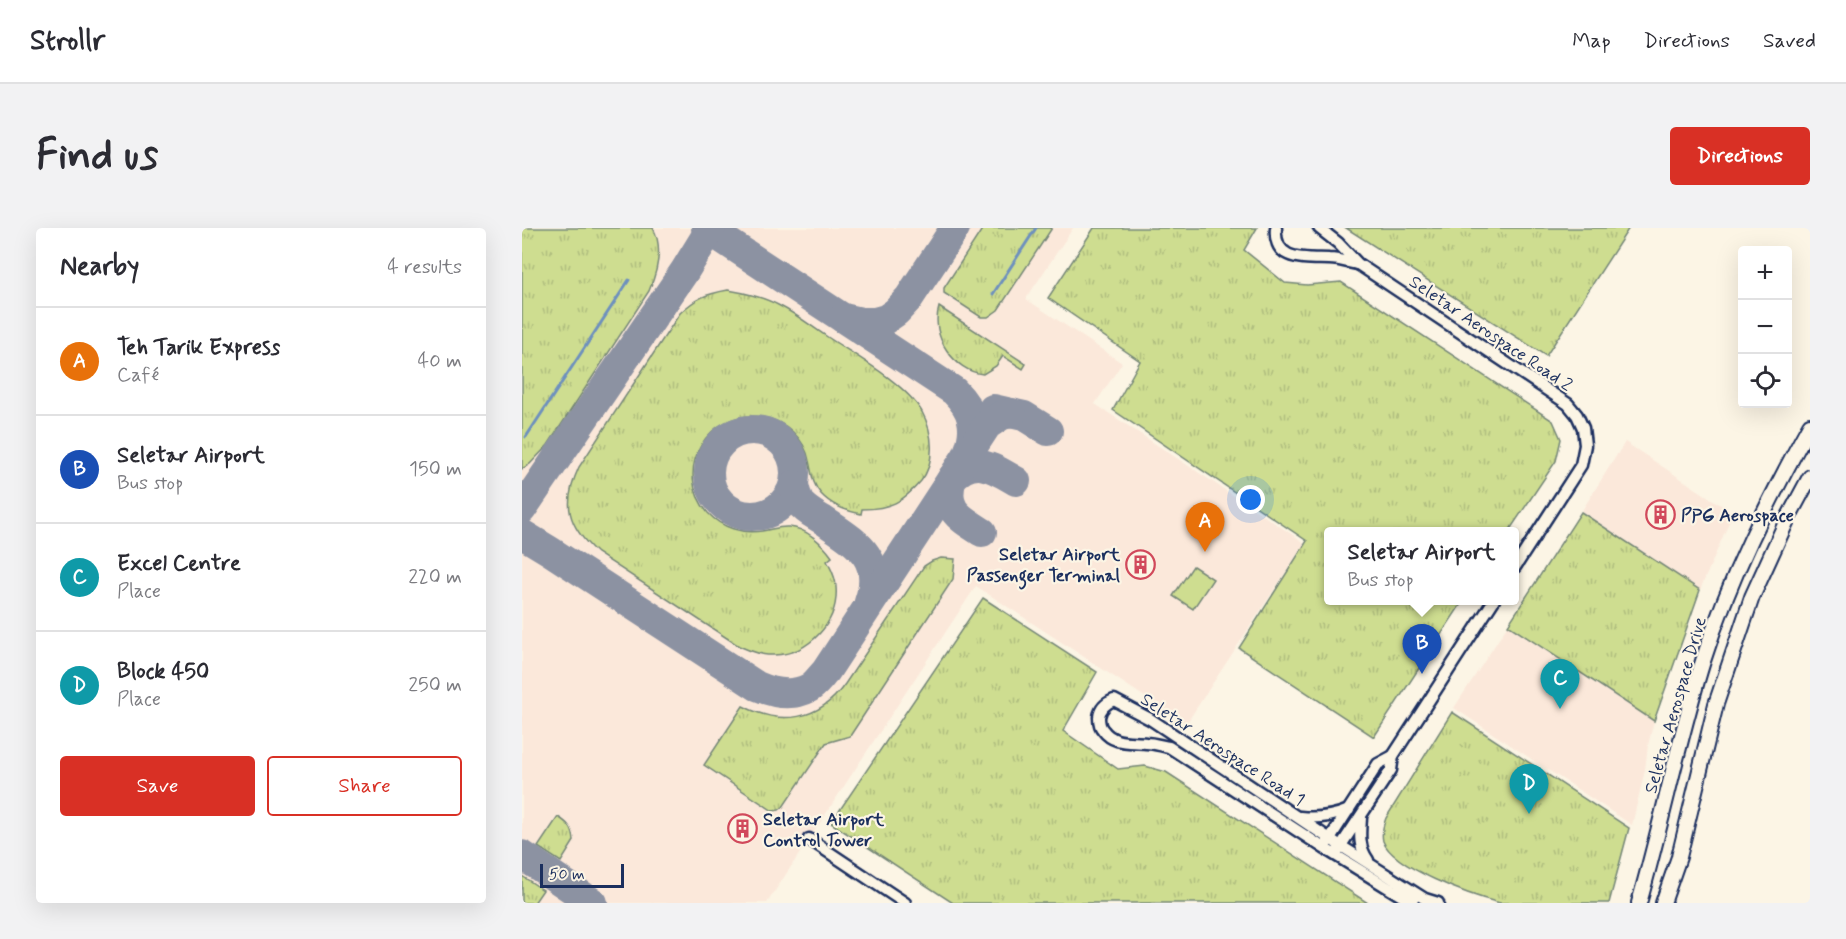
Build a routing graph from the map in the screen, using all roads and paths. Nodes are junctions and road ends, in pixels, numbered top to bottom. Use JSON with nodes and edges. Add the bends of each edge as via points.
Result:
{"nodes":[{"id":1,"x":1276,"y":228,"type":"edge"},
{"id":2,"x":1319,"y":228,"type":"edge"},
{"id":3,"x":1358,"y":264,"type":"junction"},
{"id":4,"x":1810,"y":425,"type":"edge"},
{"id":5,"x":1810,"y":477,"type":"edge"},
{"id":6,"x":1519,"y":561,"type":"edge"},
{"id":7,"x":1491,"y":605,"type":"edge"},
{"id":8,"x":1393,"y":756,"type":"junction"},
{"id":9,"x":1219,"y":772,"type":"junction"},
{"id":10,"x":1349,"y":810,"type":"junction"},
{"id":11,"x":1297,"y":816,"type":"junction"},
{"id":12,"x":1361,"y":816,"type":"junction"},
{"id":13,"x":809,"y":839,"type":"dead end"},
{"id":14,"x":1330,"y":839,"type":"junction"},
{"id":15,"x":1342,"y":845,"type":"junction"},
{"id":16,"x":1324,"y":848,"type":"junction"},
{"id":17,"x":1335,"y":856,"type":"junction"},
{"id":18,"x":1369,"y":863,"type":"junction"},
{"id":19,"x":905,"y":903,"type":"edge"},
{"id":20,"x":1413,"y":903,"type":"edge"},
{"id":21,"x":1438,"y":903,"type":"edge"},
{"id":22,"x":1639,"y":903,"type":"edge"},
{"id":23,"x":1663,"y":903,"type":"edge"}],
"edges":[{"from":1,"to":3,"type":"street","name":"Seletar Aerospace Road 2","via":[[1279,249],[1293,256]]},
{"from":2,"to":3,"type":"street","name":"Seletar Aerospace Road 2"},
{"from":3,"to":6,"type":"street","name":"Seletar Aerospace Road 2","via":[[1568,404],[1576,415],[1585,445],[1581,465]]},
{"from":4,"to":22,"type":"street","name":"Seletar Aerospace Drive","via":[[1737,569],[1704,659]]},
{"from":5,"to":23,"type":"street","via":[[1749,608],[1716,704]]},
{"from":7,"to":8,"type":"street"},
{"from":8,"to":10,"type":"street","via":[[1378,764]]},
{"from":8,"to":12,"type":"street","via":[[1391,770]]},
{"from":9,"to":9,"type":"street","name":"Seletar Aerospace Road 1","via":[[1169,747],[1112,740],[1100,725],[1101,710],[1114,700],[1122,704],[1150,719]]},
{"from":9,"to":11,"type":"street","name":"Seletar Aerospace Road 1"},
{"from":9,"to":16,"type":"street","name":"Seletar Aerospace Road 1"},
{"from":10,"to":11,"type":"street","via":[[1323,818]]},
{"from":10,"to":14,"type":"street"},
{"from":11,"to":14,"type":"street","name":"Seletar Aerospace Road 1"},
{"from":12,"to":15,"type":"street"},
{"from":12,"to":18,"type":"street","via":[[1360,844]]},
{"from":13,"to":19,"type":"street"},
{"from":14,"to":15,"type":"street","name":"Seletar Aerospace Road 1"},
{"from":14,"to":16,"type":"street"},
{"from":15,"to":17,"type":"street"},
{"from":15,"to":18,"type":"street","name":"Seletar Aerospace Road 1"},
{"from":16,"to":17,"type":"street","name":"Seletar Aerospace Road 1"},
{"from":17,"to":20,"type":"street","name":"Seletar Aerospace Road 1"},
{"from":18,"to":21,"type":"street","name":"Seletar Aerospace Road 1","via":[[1425,899]]}]}
